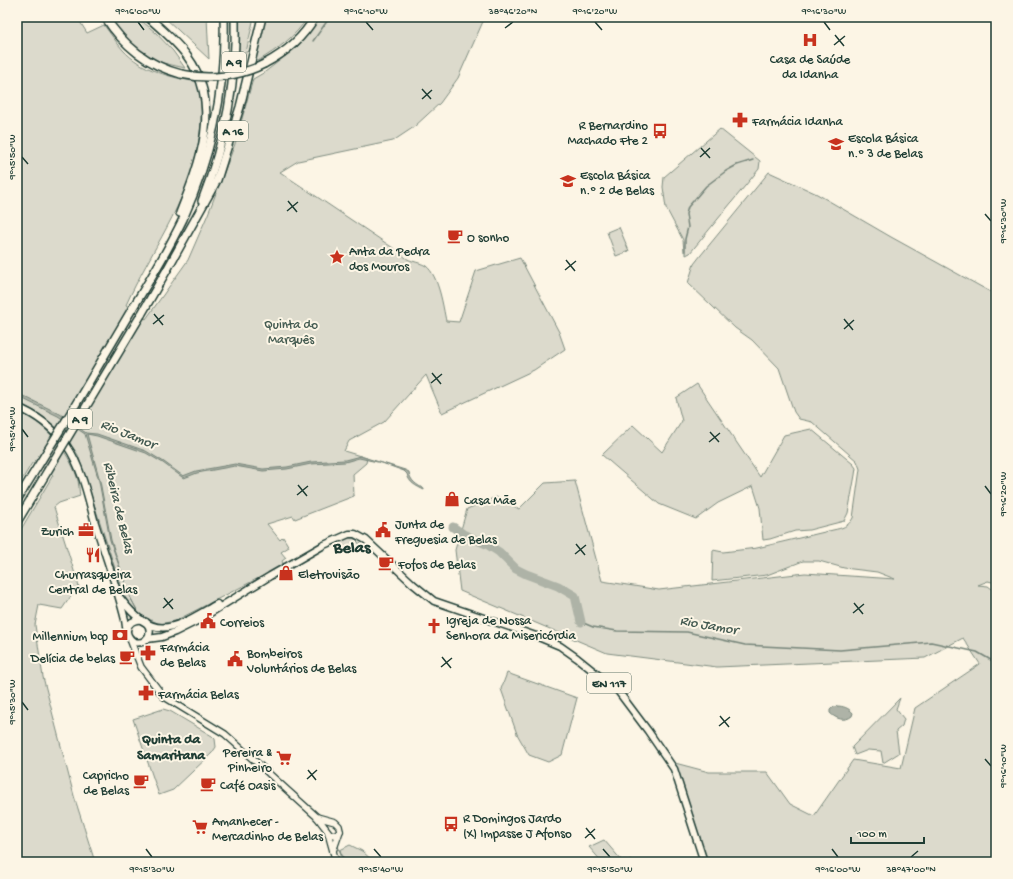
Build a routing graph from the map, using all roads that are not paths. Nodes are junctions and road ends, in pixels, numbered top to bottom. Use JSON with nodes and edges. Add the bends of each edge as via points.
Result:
{"nodes":[{"id":1,"x":105,"y":17,"type":"edge"},
{"id":2,"x":148,"y":17,"type":"edge"},
{"id":3,"x":224,"y":17,"type":"edge"},
{"id":4,"x":235,"y":17,"type":"edge"},
{"id":5,"x":262,"y":17,"type":"edge"},
{"id":6,"x":315,"y":17,"type":"edge"},
{"id":7,"x":185,"y":237,"type":"junction"},
{"id":8,"x":165,"y":252,"type":"junction"},
{"id":9,"x":17,"y":407,"type":"edge"},
{"id":10,"x":17,"y":500,"type":"edge"},
{"id":11,"x":17,"y":522,"type":"edge"},
{"id":12,"x":270,"y":576,"type":"junction"},
{"id":13,"x":117,"y":595,"type":"junction"},
{"id":14,"x":144,"y":621,"type":"junction"},
{"id":15,"x":127,"y":632,"type":"junction"},
{"id":16,"x":130,"y":639,"type":"junction"},
{"id":17,"x":145,"y":640,"type":"junction"},
{"id":18,"x":136,"y":651,"type":"junction"},
{"id":19,"x":317,"y":817,"type":"junction"},
{"id":20,"x":335,"y":822,"type":"junction"},
{"id":21,"x":340,"y":831,"type":"junction"},
{"id":22,"x":328,"y":832,"type":"junction"},
{"id":23,"x":333,"y":851,"type":"junction"},
{"id":24,"x":336,"y":862,"type":"edge"},
{"id":25,"x":704,"y":862,"type":"edge"}],
"edges":[{"from":1,"to":6,"type":"highway","bridge":true,"via":[[120,38],[163,68],[189,76],[216,77],[240,73],[264,64],[285,51]]},
{"from":2,"to":8,"type":"highway","number":"A 16","via":[[179,45],[192,63],[201,81],[206,105],[205,130],[197,168]]},
{"from":3,"to":8,"type":"highway","number":"A 9","via":[[222,85],[211,141],[191,200]]},
{"from":4,"to":7,"type":"highway","number":"A 9","via":[[232,83],[221,144],[208,187]]},
{"from":5,"to":7,"type":"highway","number":"A 16","via":[[240,107],[223,162],[210,195]]},
{"from":7,"to":11,"type":"highway","number":"A 9","bridge":true},
{"from":8,"to":10,"type":"highway","number":"A 9","bridge":true},
{"from":9,"to":13,"type":"main road","via":[[45,424],[70,452],[80,474]]},
{"from":12,"to":14,"type":"main road","via":[[176,626],[157,627]]},
{"from":12,"to":17,"type":"main road","via":[[199,620],[175,632]]},
{"from":12,"to":25,"type":"main road","number":"EN 117","via":[[335,540],[356,534],[438,603],[560,646],[618,690],[674,769]]},
{"from":13,"to":14,"type":"main road","via":[[129,610]]},
{"from":13,"to":15,"type":"main road"},
{"from":14,"to":15,"type":"main road","via":[[132,622]]},
{"from":14,"to":17,"type":"main road","via":[[150,628],[149,636]]},
{"from":15,"to":16,"type":"main road"},
{"from":16,"to":17,"type":"main road","via":[[136,642]]},
{"from":16,"to":18,"type":"main road"},
{"from":17,"to":18,"type":"main road"},
{"from":18,"to":19,"type":"main road","via":[[141,667],[163,696],[225,734]]},
{"from":19,"to":20,"type":"main road"},
{"from":19,"to":22,"type":"main road"},
{"from":20,"to":21,"type":"main road"},
{"from":20,"to":22,"type":"main road","via":[[328,824]]},
{"from":21,"to":22,"type":"main road","via":[[335,835]]},
{"from":21,"to":23,"type":"main road"},
{"from":22,"to":23,"type":"main road"},
{"from":23,"to":24,"type":"main road"}]}
